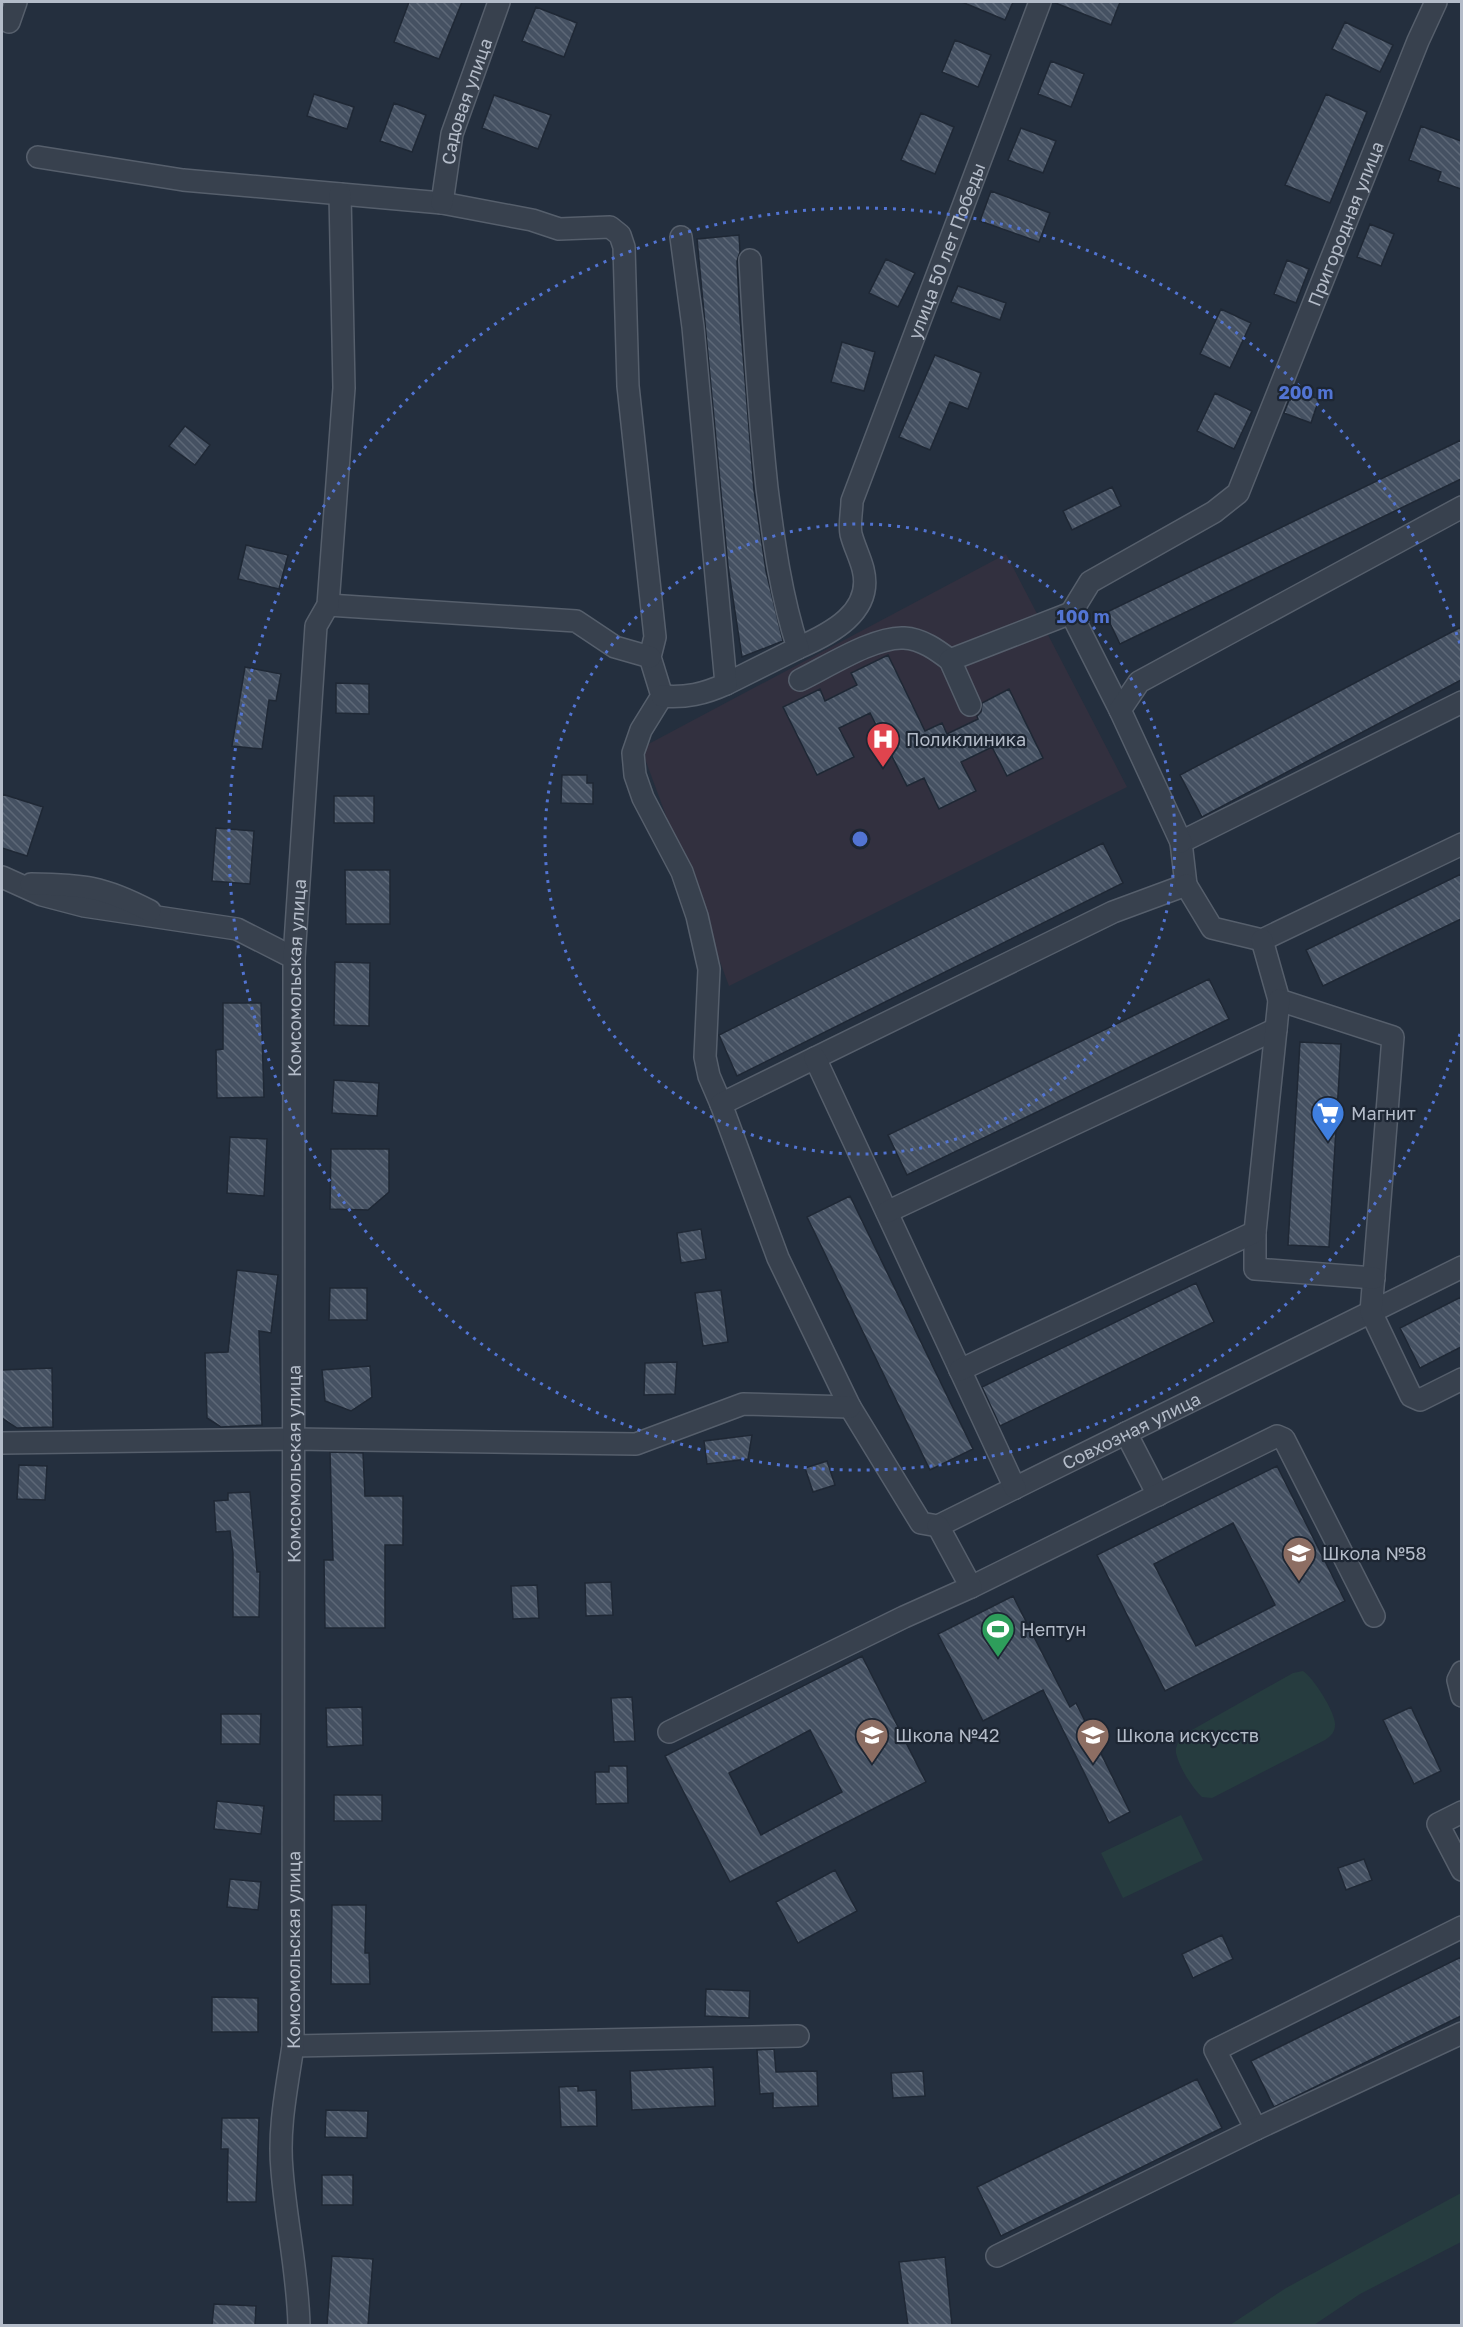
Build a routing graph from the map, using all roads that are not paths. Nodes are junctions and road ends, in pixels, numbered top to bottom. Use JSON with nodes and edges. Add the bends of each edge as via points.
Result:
{"nodes":[{"id":1,"x":16,"y":2,"type":"edge"},
{"id":2,"x":500,"y":2,"type":"edge"},
{"id":3,"x":1040,"y":2,"type":"edge"},
{"id":4,"x":1436,"y":2,"type":"edge"},
{"id":5,"x":9,"y":22,"type":"dead end"},
{"id":6,"x":38,"y":157,"type":"dead end"},
{"id":7,"x":340,"y":194,"type":"junction"},
{"id":8,"x":442,"y":203,"type":"junction"},
{"id":9,"x":681,"y":237,"type":"dead end"},
{"id":10,"x":750,"y":260,"type":"dead end"},
{"id":11,"x":1461,"y":507,"type":"edge"},
{"id":12,"x":328,"y":605,"type":"junction"},
{"id":13,"x":1071,"y":613,"type":"junction"},
{"id":14,"x":798,"y":648,"type":"junction"},
{"id":15,"x":650,"y":657,"type":"junction"},
{"id":16,"x":950,"y":660,"type":"junction"},
{"id":17,"x":800,"y":680,"type":"dead end"},
{"id":18,"x":726,"y":684,"type":"junction"},
{"id":19,"x":662,"y":696,"type":"junction"},
{"id":20,"x":1461,"y":702,"type":"edge"},
{"id":21,"x":970,"y":705,"type":"dead end"},
{"id":22,"x":1120,"y":710,"type":"junction"},
{"id":23,"x":1181,"y":842,"type":"junction"},
{"id":24,"x":1461,"y":844,"type":"edge"},
{"id":25,"x":8,"y":880,"type":"edge"},
{"id":26,"x":1186,"y":885,"type":"junction"},
{"id":27,"x":1262,"y":940,"type":"junction"},
{"id":28,"x":294,"y":958,"type":"junction"},
{"id":29,"x":1279,"y":1000,"type":"junction"},
{"id":30,"x":1276,"y":1029,"type":"junction"},
{"id":31,"x":815,"y":1058,"type":"junction"},
{"id":32,"x":721,"y":1104,"type":"junction"},
{"id":33,"x":887,"y":1212,"type":"junction"},
{"id":34,"x":1256,"y":1232,"type":"junction"},
{"id":35,"x":1461,"y":1267,"type":"edge"},
{"id":36,"x":1374,"y":1278,"type":"junction"},
{"id":37,"x":1371,"y":1312,"type":"junction"},
{"id":38,"x":960,"y":1370,"type":"junction"},
{"id":39,"x":1461,"y":1379,"type":"edge"},
{"id":40,"x":850,"y":1407,"type":"junction"},
{"id":41,"x":1126,"y":1433,"type":"junction"},
{"id":42,"x":294,"y":1439,"type":"junction"},
{"id":43,"x":2,"y":1443,"type":"edge"},
{"id":44,"x":1015,"y":1488,"type":"junction"},
{"id":45,"x":1158,"y":1495,"type":"junction"},
{"id":46,"x":938,"y":1526,"type":"junction"},
{"id":47,"x":971,"y":1587,"type":"junction"},
{"id":48,"x":1374,"y":1616,"type":"dead end"},
{"id":49,"x":1461,"y":1672,"type":"edge"},
{"id":50,"x":1461,"y":1696,"type":"edge"},
{"id":51,"x":669,"y":1732,"type":"dead end"},
{"id":52,"x":1461,"y":1812,"type":"edge"},
{"id":53,"x":1461,"y":1870,"type":"edge"},
{"id":54,"x":1461,"y":1927,"type":"edge"},
{"id":55,"x":1461,"y":2033,"type":"edge"},
{"id":56,"x":798,"y":2036,"type":"dead end"},
{"id":57,"x":293,"y":2046,"type":"junction"},
{"id":58,"x":1256,"y":2129,"type":"junction"},
{"id":59,"x":997,"y":2256,"type":"dead end"},
{"id":60,"x":299,"y":2325,"type":"edge"}],
"edges":[{"from":1,"to":5,"type":"street"},
{"from":2,"to":8,"type":"street","name":"Садовая улица","via":[[452,134]]},
{"from":3,"to":14,"type":"street","name":"улица 50 лет Победы","via":[[852,501],[850,531],[864,571],[865,586],[859,605],[846,623]]},
{"from":4,"to":13,"type":"street","name":"Пригородная улица","via":[[1238,493],[1214,512],[1090,582]]},
{"from":6,"to":7,"type":"street","via":[[183,180]]},
{"from":7,"to":8,"type":"street"},
{"from":7,"to":12,"type":"street","via":[[344,388]]},
{"from":8,"to":15,"type":"street","via":[[559,229],[610,227],[620,235],[624,247],[628,386],[655,637]]},
{"from":9,"to":18,"type":"street"},
{"from":10,"to":14,"type":"street","via":[[772,529],[784,606]]},
{"from":11,"to":22,"type":"street","via":[[1139,682]]},
{"from":12,"to":15,"type":"street","via":[[576,621],[615,647]]},
{"from":12,"to":28,"type":"street","name":"Комсомольская улица","via":[[316,626]]},
{"from":13,"to":16,"type":"street"},
{"from":13,"to":22,"type":"street"},
{"from":14,"to":18,"type":"street","name":"улица 50 лет Победы"},
{"from":15,"to":19,"type":"street"},
{"from":16,"to":17,"type":"street","via":[[932,646],[905,638],[883,640]]},
{"from":16,"to":21,"type":"street"},
{"from":18,"to":19,"type":"street","name":"улица 50 лет Победы","via":[[684,698]]},
{"from":19,"to":32,"type":"street","via":[[641,730],[633,753],[635,775],[682,872],[697,916],[709,969],[705,1057]]},
{"from":20,"to":23,"type":"street"},
{"from":22,"to":23,"type":"street"},
{"from":23,"to":26,"type":"street"},
{"from":24,"to":27,"type":"street"},
{"from":25,"to":28,"type":"street","via":[[42,895],[84,906],[237,929]]},
{"from":26,"to":27,"type":"street","via":[[1212,928]]},
{"from":26,"to":31,"type":"street","via":[[1113,912]]},
{"from":27,"to":29,"type":"street"},
{"from":28,"to":42,"type":"street","name":"Комсомольская улица"},
{"from":29,"to":30,"type":"street"},
{"from":29,"to":36,"type":"street","via":[[1393,1037]]},
{"from":30,"to":33,"type":"street"},
{"from":30,"to":34,"type":"street"},
{"from":31,"to":32,"type":"street"},
{"from":31,"to":33,"type":"street"},
{"from":32,"to":40,"type":"street","via":[[778,1258]]},
{"from":33,"to":38,"type":"street"},
{"from":34,"to":36,"type":"street","via":[[1255,1269]]},
{"from":34,"to":38,"type":"street"},
{"from":35,"to":37,"type":"street","name":"Совхозная улица"},
{"from":36,"to":37,"type":"street"},
{"from":37,"to":39,"type":"street","via":[[1411,1396],[1420,1400]]},
{"from":37,"to":41,"type":"street","name":"Совхозная улица"},
{"from":38,"to":44,"type":"street"},
{"from":40,"to":42,"type":"street","via":[[743,1404],[636,1444]]},
{"from":40,"to":46,"type":"street","via":[[921,1523]]},
{"from":41,"to":44,"type":"street","name":"Совхозная улица"},
{"from":41,"to":45,"type":"street"},
{"from":42,"to":43,"type":"street"},
{"from":42,"to":57,"type":"street","name":"Комсомольская улица"},
{"from":44,"to":46,"type":"street","name":"Совхозная улица"},
{"from":45,"to":47,"type":"street"},
{"from":45,"to":48,"type":"street","via":[[1277,1436],[1284,1439]]},
{"from":46,"to":47,"type":"street"},
{"from":47,"to":51,"type":"street"},
{"from":49,"to":50,"type":"street"},
{"from":52,"to":53,"type":"street","via":[[1438,1824]]},
{"from":54,"to":58,"type":"street","via":[[1215,2050]]},
{"from":55,"to":58,"type":"street"},
{"from":56,"to":57,"type":"street"},
{"from":57,"to":60,"type":"street","name":"Комсомольская улица","via":[[282,2111],[282,2168]]},
{"from":58,"to":59,"type":"street"}]}
